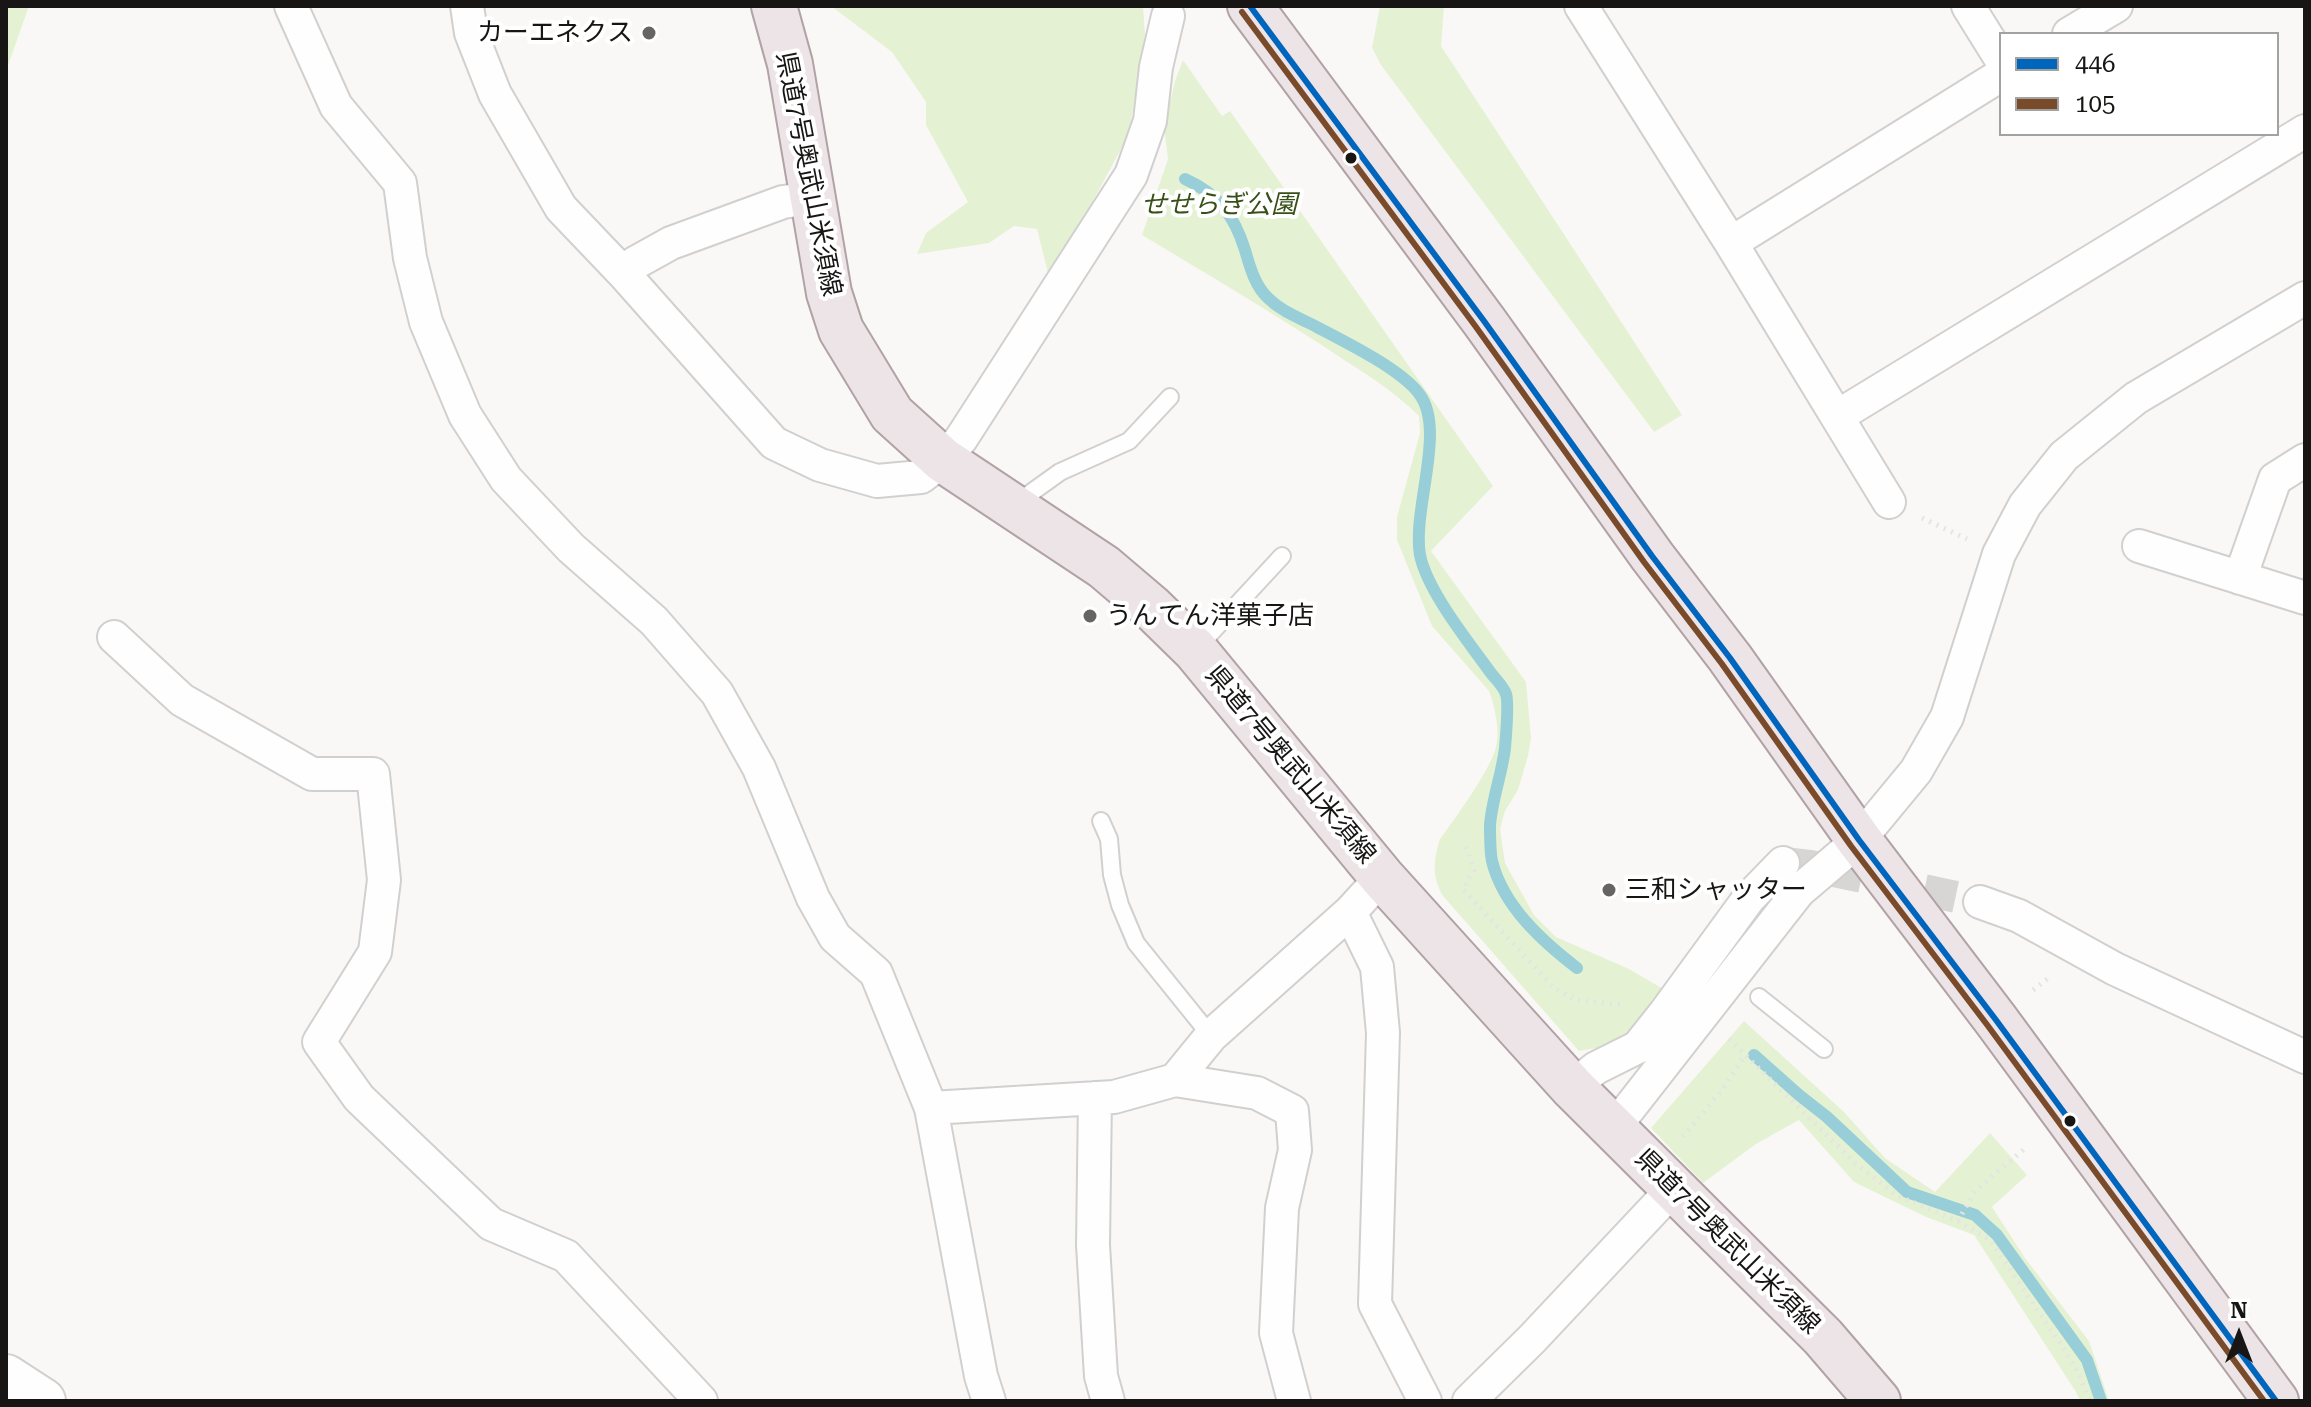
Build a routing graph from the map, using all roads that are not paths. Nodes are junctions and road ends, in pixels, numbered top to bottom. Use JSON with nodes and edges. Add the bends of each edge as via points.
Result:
{"nodes":[{"id":1,"x":291,"y":6,"type":"edge"},
{"id":2,"x":467,"y":6,"type":"edge"},
{"id":3,"x":774,"y":6,"type":"edge"},
{"id":4,"x":1250,"y":6,"type":"edge"},
{"id":5,"x":1581,"y":6,"type":"edge"},
{"id":6,"x":1968,"y":6,"type":"edge"},
{"id":7,"x":2116,"y":6,"type":"edge"},
{"id":8,"x":1168,"y":16,"type":"dead end"},
{"id":9,"x":2072,"y":32,"type":"edge"},
{"id":10,"x":1999,"y":56,"type":"edge"},
{"id":11,"x":1999,"y":76,"type":"edge"},
{"id":12,"x":2305,"y":131,"type":"edge"},
{"id":13,"x":812,"y":198,"type":"junction"},
{"id":14,"x":1731,"y":243,"type":"junction"},
{"id":15,"x":624,"y":274,"type":"junction"},
{"id":16,"x":2305,"y":298,"type":"edge"},
{"id":17,"x":1170,"y":397,"type":"dead end"},
{"id":18,"x":1838,"y":416,"type":"junction"},
{"id":19,"x":943,"y":460,"type":"junction"},
{"id":20,"x":2305,"y":460,"type":"edge"},
{"id":21,"x":1889,"y":502,"type":"road end"},
{"id":22,"x":1013,"y":506,"type":"junction"},
{"id":23,"x":2139,"y":546,"type":"dead end"},
{"id":24,"x":1282,"y":556,"type":"dead end"},
{"id":25,"x":2240,"y":578,"type":"junction"},
{"id":26,"x":2305,"y":598,"type":"edge"},
{"id":27,"x":114,"y":637,"type":"dead end"},
{"id":28,"x":1195,"y":650,"type":"junction"},
{"id":29,"x":1101,"y":821,"type":"dead end"},
{"id":30,"x":1859,"y":840,"type":"junction"},
{"id":31,"x":1783,"y":863,"type":"dead end"},
{"id":32,"x":1382,"y":877,"type":"junction"},
{"id":33,"x":1980,"y":902,"type":"tunnel mouth"},
{"id":34,"x":1350,"y":912,"type":"junction"},
{"id":35,"x":1759,"y":997,"type":"dead end"},
{"id":36,"x":1211,"y":1036,"type":"junction"},
{"id":37,"x":1824,"y":1049,"type":"dead end"},
{"id":38,"x":2305,"y":1057,"type":"edge"},
{"id":39,"x":1175,"y":1080,"type":"junction"},
{"id":40,"x":1572,"y":1087,"type":"junction"},
{"id":41,"x":1095,"y":1098,"type":"junction"},
{"id":42,"x":931,"y":1108,"type":"junction"},
{"id":43,"x":1613,"y":1129,"type":"junction"},
{"id":44,"x":1673,"y":1189,"type":"junction"},
{"id":45,"x":6,"y":1377,"type":"edge"},
{"id":46,"x":43,"y":1401,"type":"edge"},
{"id":47,"x":701,"y":1401,"type":"edge"},
{"id":48,"x":989,"y":1401,"type":"edge"},
{"id":49,"x":1108,"y":1401,"type":"edge"},
{"id":50,"x":1294,"y":1401,"type":"edge"},
{"id":51,"x":1425,"y":1401,"type":"edge"},
{"id":52,"x":1469,"y":1401,"type":"edge"},
{"id":53,"x":1878,"y":1401,"type":"edge"},
{"id":54,"x":2276,"y":1401,"type":"edge"}],
"edges":[{"from":1,"to":42,"type":"street","via":[[336,106],[400,183],[426,322],[465,415],[506,479],[571,548],[654,621],[717,693],[759,768],[813,898],[835,937],[876,973]]},
{"from":2,"to":15,"type":"street","via":[[471,33],[495,94],[561,208]]},
{"from":3,"to":13,"type":"main road","name":"県道7号奥武山米須線","via":[[790,64]]},
{"from":4,"to":30,"type":"main road"},
{"from":5,"to":14,"type":"street"},
{"from":6,"to":10,"type":"street"},
{"from":7,"to":9,"type":"street"},
{"from":8,"to":19,"type":"street","via":[[1150,121],[1131,175]]},
{"from":11,"to":14,"type":"street"},
{"from":12,"to":18,"type":"street"},
{"from":13,"to":15,"type":"street","via":[[783,202],[671,243]]},
{"from":13,"to":19,"type":"main road","name":"県道7号奥武山米須線","via":[[841,330],[892,414]]},
{"from":14,"to":18,"type":"street"},
{"from":15,"to":19,"type":"street","via":[[774,443],[820,465],[877,481],[921,477]]},
{"from":16,"to":30,"type":"street","via":[[2136,398],[2064,456],[2025,505],[1999,554],[1947,717],[1916,771]]},
{"from":17,"to":22,"type":"lane","via":[[1129,441],[1060,472]]},
{"from":18,"to":21,"type":"street"},
{"from":19,"to":22,"type":"main road","name":"県道7号奥武山米須線"},
{"from":20,"to":25,"type":"street","via":[[2275,479]]},
{"from":22,"to":28,"type":"main road","name":"県道7号奥武山米須線","via":[[1104,567]]},
{"from":23,"to":25,"type":"street"},
{"from":24,"to":28,"type":"lane"},
{"from":25,"to":26,"type":"street"},
{"from":27,"to":47,"type":"street","via":[[182,700],[312,774],[373,774],[384,880],[375,952],[319,1042],[359,1098],[491,1224],[566,1256]]},
{"from":28,"to":32,"type":"main road","name":"県道7号奥武山米須線"},
{"from":29,"to":36,"type":"lane","via":[[1120,905],[1136,943]]},
{"from":30,"to":43,"type":"street","via":[[1799,891]]},
{"from":30,"to":54,"type":"main road"},
{"from":31,"to":40,"type":"street","via":[[1749,898],[1713,959],[1638,1047]]},
{"from":32,"to":34,"type":"street"},
{"from":32,"to":40,"type":"main road","name":"県道7号奥武山米須線"},
{"from":33,"to":38,"type":"street","via":[[2019,916],[2115,969]]},
{"from":34,"to":36,"type":"street"},
{"from":34,"to":51,"type":"street","via":[[1377,967],[1383,1033],[1375,1304]]},
{"from":35,"to":37,"type":"lane"},
{"from":36,"to":39,"type":"street"},
{"from":39,"to":41,"type":"street"},
{"from":39,"to":50,"type":"street","via":[[1257,1093],[1292,1111],[1295,1150],[1282,1208],[1276,1333]]},
{"from":40,"to":43,"type":"main road","name":"県道7号奥武山米須線"},
{"from":41,"to":42,"type":"street"},
{"from":41,"to":49,"type":"street","via":[[1093,1245],[1101,1376]]},
{"from":42,"to":48,"type":"street"},
{"from":43,"to":44,"type":"main road","name":"県道7号奥武山米須線"},
{"from":44,"to":52,"type":"street"},
{"from":44,"to":53,"type":"main road","name":"県道7号奥武山米須線","via":[[1823,1337]]},
{"from":45,"to":46,"type":"street"}]}
